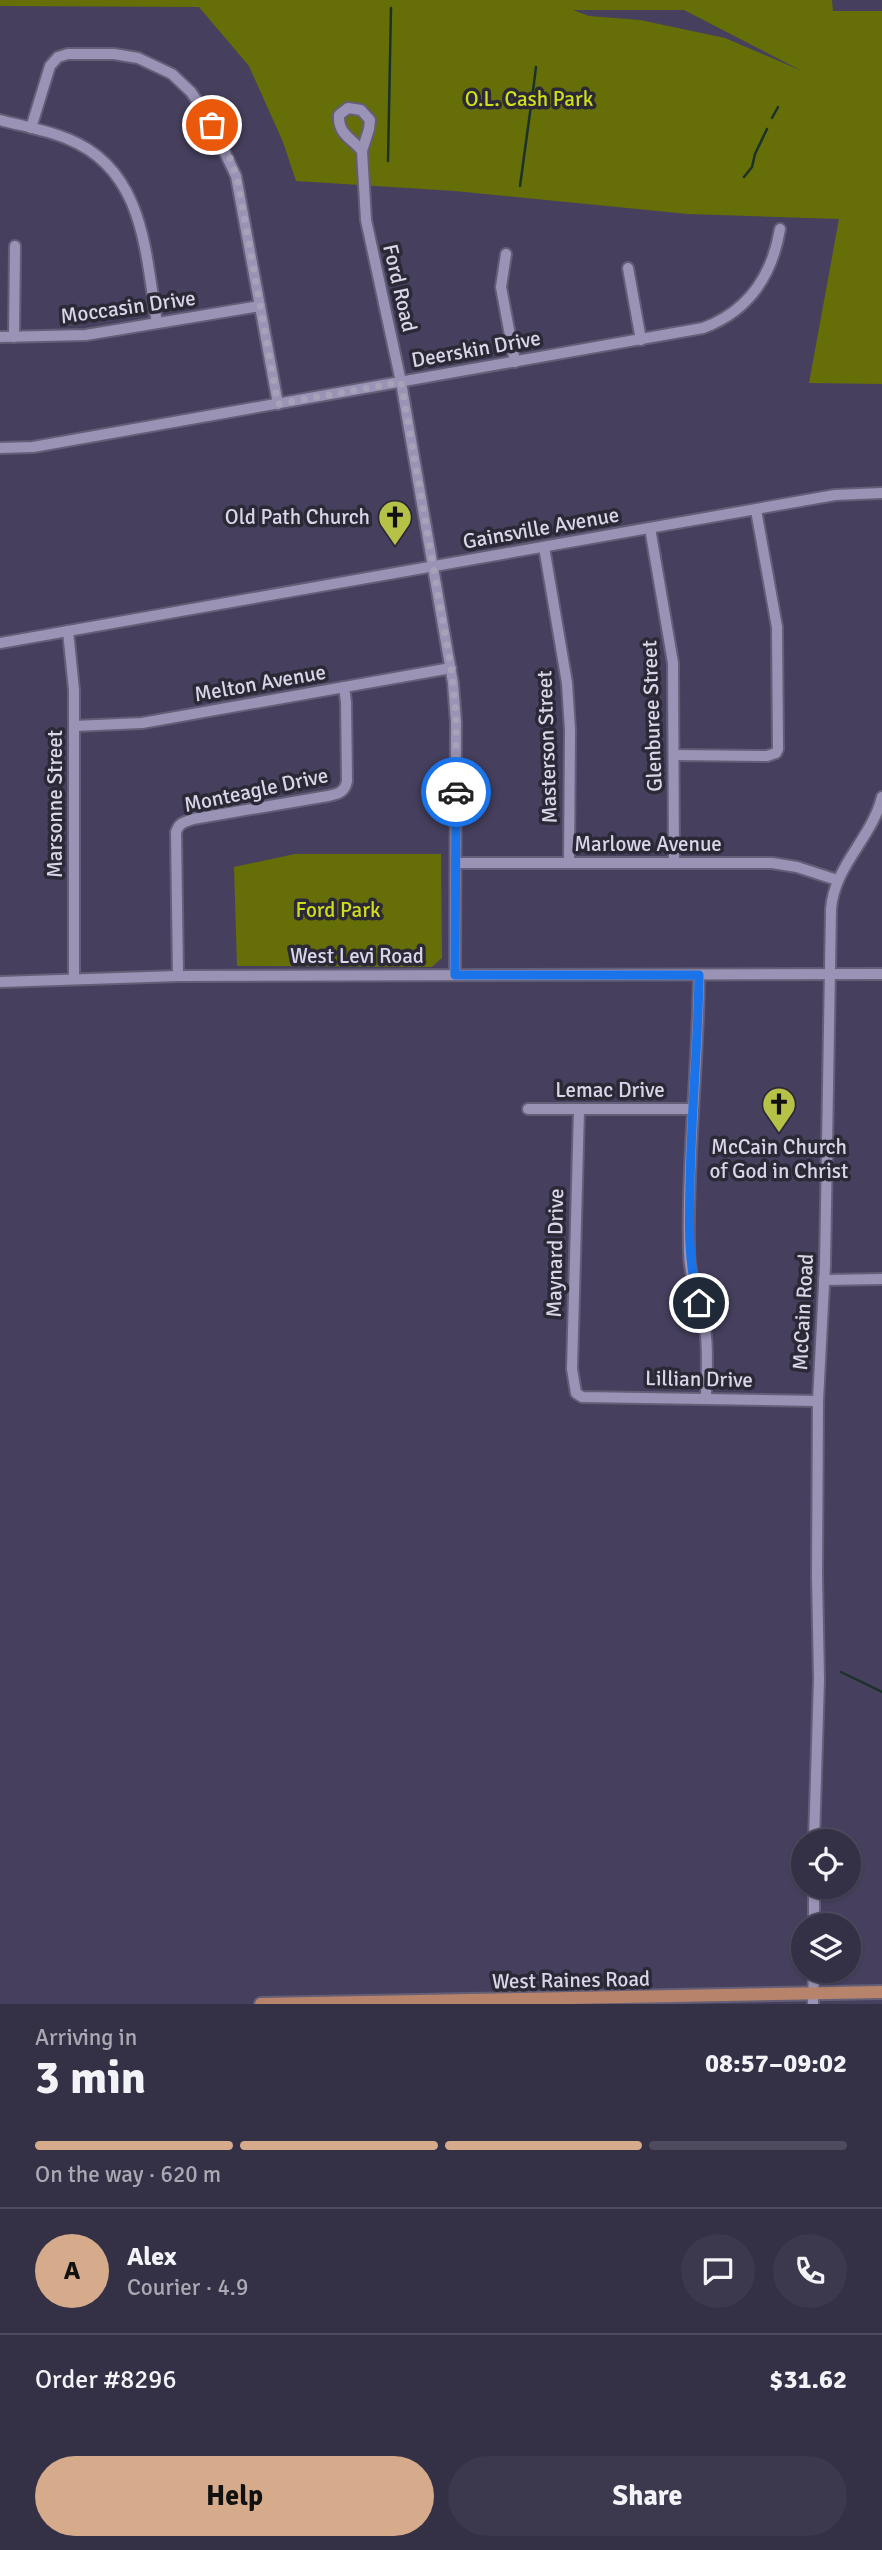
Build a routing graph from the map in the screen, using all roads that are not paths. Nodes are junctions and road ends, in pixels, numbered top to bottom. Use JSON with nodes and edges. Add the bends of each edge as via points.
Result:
{"nodes":[{"id":1,"x":0,"y":120,"type":"edge"},
{"id":2,"x":31,"y":128,"type":"junction"},
{"id":3,"x":362,"y":151,"type":"dead end"},
{"id":4,"x":780,"y":229,"type":"dead end"},
{"id":5,"x":15,"y":246,"type":"dead end"},
{"id":6,"x":506,"y":254,"type":"dead end"},
{"id":7,"x":628,"y":268,"type":"dead end"},
{"id":8,"x":260,"y":306,"type":"junction"},
{"id":9,"x":157,"y":323,"type":"junction"},
{"id":10,"x":0,"y":337,"type":"edge"},
{"id":11,"x":14,"y":337,"type":"junction"},
{"id":12,"x":640,"y":340,"type":"junction"},
{"id":13,"x":515,"y":362,"type":"junction"},
{"id":14,"x":401,"y":382,"type":"junction"},
{"id":15,"x":278,"y":404,"type":"junction"},
{"id":16,"x":0,"y":448,"type":"edge"},
{"id":17,"x":882,"y":493,"type":"edge"},
{"id":18,"x":756,"y":510,"type":"junction"},
{"id":19,"x":650,"y":528,"type":"junction"},
{"id":20,"x":544,"y":547,"type":"junction"},
{"id":21,"x":432,"y":566,"type":"junction"},
{"id":22,"x":68,"y":631,"type":"junction"},
{"id":23,"x":0,"y":643,"type":"edge"},
{"id":24,"x":451,"y":668,"type":"junction"},
{"id":25,"x":344,"y":687,"type":"junction"},
{"id":26,"x":74,"y":726,"type":"junction"},
{"id":27,"x":674,"y":755,"type":"junction"},
{"id":28,"x":882,"y":797,"type":"edge"},
{"id":29,"x":881,"y":810,"type":"edge"},
{"id":30,"x":456,"y":863,"type":"junction"},
{"id":31,"x":569,"y":863,"type":"junction"},
{"id":32,"x":674,"y":863,"type":"junction"},
{"id":33,"x":837,"y":880,"type":"junction"},
{"id":34,"x":882,"y":974,"type":"edge"},
{"id":35,"x":455,"y":975,"type":"junction"},
{"id":36,"x":699,"y":975,"type":"junction"},
{"id":37,"x":829,"y":975,"type":"junction"},
{"id":38,"x":178,"y":976,"type":"junction"},
{"id":39,"x":74,"y":978,"type":"junction"},
{"id":40,"x":0,"y":982,"type":"edge"},
{"id":41,"x":528,"y":1109,"type":"dead end"},
{"id":42,"x":692,"y":1109,"type":"junction"},
{"id":43,"x":579,"y":1110,"type":"junction"},
{"id":44,"x":882,"y":1279,"type":"edge"},
{"id":45,"x":824,"y":1280,"type":"junction"},
{"id":46,"x":578,"y":1396,"type":"joint"},
{"id":47,"x":706,"y":1398,"type":"junction"},
{"id":48,"x":818,"y":1401,"type":"junction"},
{"id":49,"x":814,"y":1829,"type":"edge"},
{"id":50,"x":882,"y":1992,"type":"edge"},
{"id":51,"x":813,"y":1999,"type":"edge"},
{"id":52,"x":351,"y":2003,"type":"edge"},
{"id":53,"x":261,"y":2004,"type":"edge"}],
"edges":[{"from":1,"to":2,"type":"street"},
{"from":2,"to":8,"type":"street","via":[[47,74],[60,56],[122,54],[172,74],[201,105],[232,164]]},
{"from":2,"to":9,"type":"street","via":[[79,144],[119,179],[137,214]]},
{"from":3,"to":14,"type":"street","name":"Ford Road","via":[[369,240]]},
{"from":4,"to":12,"type":"street","name":"Deerskin Drive","via":[[768,273],[735,312],[703,328]]},
{"from":5,"to":11,"type":"street"},
{"from":6,"to":13,"type":"street","via":[[501,287]]},
{"from":7,"to":12,"type":"street"},
{"from":8,"to":9,"type":"street","name":"Moccasin Drive"},
{"from":8,"to":15,"type":"street"},
{"from":9,"to":11,"type":"street","name":"Moccasin Drive","via":[[86,335]]},
{"from":10,"to":11,"type":"street","name":"Moccasin Drive"},
{"from":12,"to":13,"type":"street","name":"Deerskin Drive"},
{"from":13,"to":14,"type":"street","name":"Deerskin Drive"},
{"from":14,"to":15,"type":"street","name":"Deerskin Drive"},
{"from":14,"to":21,"type":"street","name":"Ford Road"},
{"from":15,"to":16,"type":"street","name":"Deerskin Drive","via":[[33,447]]},
{"from":17,"to":18,"type":"street","name":"Gainsville Avenue","via":[[843,494]]},
{"from":18,"to":19,"type":"street","name":"Gainsville Avenue"},
{"from":18,"to":27,"type":"street","via":[[776,624],[778,749],[767,756]]},
{"from":19,"to":20,"type":"street","name":"Gainsville Avenue"},
{"from":19,"to":27,"type":"street","name":"Glenburee Street","via":[[673,663]]},
{"from":20,"to":21,"type":"street","name":"Gainsville Avenue"},
{"from":20,"to":31,"type":"street","name":"Masterson Street","via":[[567,683]]},
{"from":21,"to":22,"type":"street","name":"Gainsville Avenue"},
{"from":21,"to":24,"type":"street","name":"Ford Road"},
{"from":22,"to":23,"type":"street","name":"Gainsville Avenue"},
{"from":22,"to":26,"type":"street","name":"Marsonne Street"},
{"from":24,"to":25,"type":"street","name":"Melton Avenue"},
{"from":24,"to":30,"type":"street","name":"Ford Road","via":[[456,722]]},
{"from":25,"to":26,"type":"street","name":"Melton Avenue","via":[[131,724]]},
{"from":25,"to":38,"type":"street","name":"Monteagle Drive","via":[[347,780],[342,792],[193,820],[178,827]]},
{"from":26,"to":39,"type":"street","name":"Marsonne Street"},
{"from":27,"to":32,"type":"street","name":"Glenburee Street"},
{"from":28,"to":29,"type":"street","name":"McCain Road"},
{"from":29,"to":33,"type":"street","name":"McCain Road"},
{"from":30,"to":31,"type":"street","name":"Marlowe Avenue"},
{"from":30,"to":35,"type":"street","name":"Ford Road"},
{"from":31,"to":32,"type":"street","name":"Marlowe Avenue"},
{"from":32,"to":33,"type":"street","name":"Marlowe Avenue","via":[[772,863]]},
{"from":33,"to":37,"type":"street","name":"McCain Road"},
{"from":34,"to":37,"type":"street","name":"West Levi Road"},
{"from":35,"to":36,"type":"street","name":"West Levi Road"},
{"from":35,"to":38,"type":"street","name":"West Levi Road"},
{"from":36,"to":37,"type":"street","name":"West Levi Road"},
{"from":36,"to":42,"type":"street"},
{"from":37,"to":45,"type":"street","name":"McCain Road"},
{"from":38,"to":39,"type":"street","name":"West Levi Road"},
{"from":39,"to":40,"type":"street","name":"West Levi Road"},
{"from":41,"to":43,"type":"street","name":"Lemac Drive"},
{"from":42,"to":43,"type":"street","name":"Lemac Drive"},
{"from":42,"to":47,"type":"street","via":[[689,1258],[705,1330]]},
{"from":43,"to":46,"type":"street","name":"Maynard Drive","via":[[572,1369]]},
{"from":44,"to":45,"type":"street"},
{"from":45,"to":48,"type":"street","name":"McCain Road"},
{"from":46,"to":47,"type":"street","name":"Lillian Drive"},
{"from":47,"to":48,"type":"street","name":"Lillian Drive"},
{"from":48,"to":49,"type":"street","name":"McCain Road"},
{"from":50,"to":51,"type":"main road","name":"West Raines Road"},
{"from":51,"to":52,"type":"main road","name":"West Raines Road"},
{"from":52,"to":53,"type":"main road","name":"West Raines Road"}]}
